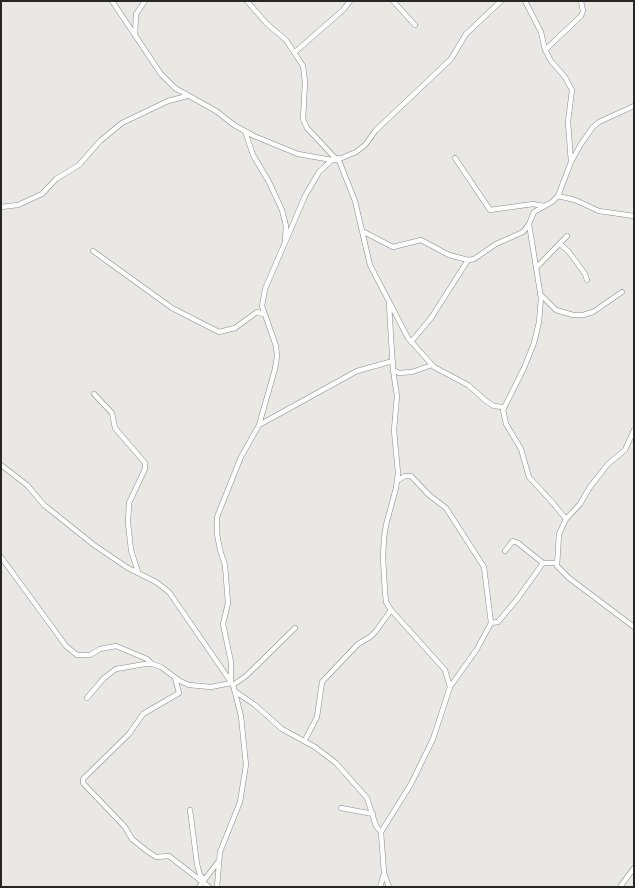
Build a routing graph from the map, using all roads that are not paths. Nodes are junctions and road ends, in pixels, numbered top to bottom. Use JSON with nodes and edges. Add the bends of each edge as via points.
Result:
{"nodes":[{"id":1,"x":112,"y":1,"type":"edge"},
{"id":2,"x":145,"y":1,"type":"edge"},
{"id":3,"x":247,"y":1,"type":"edge"},
{"id":4,"x":350,"y":1,"type":"edge"},
{"id":5,"x":393,"y":1,"type":"edge"},
{"id":6,"x":501,"y":1,"type":"edge"},
{"id":7,"x":525,"y":1,"type":"edge"},
{"id":8,"x":581,"y":1,"type":"edge"},
{"id":9,"x":415,"y":24,"type":"dead end"},
{"id":10,"x":135,"y":36,"type":"junction"},
{"id":11,"x":545,"y":50,"type":"junction"},
{"id":12,"x":295,"y":52,"type":"junction"},
{"id":13,"x":187,"y":96,"type":"junction"},
{"id":14,"x":634,"y":106,"type":"edge"},
{"id":15,"x":245,"y":131,"type":"junction"},
{"id":16,"x":455,"y":158,"type":"dead end"},
{"id":17,"x":335,"y":160,"type":"junction"},
{"id":18,"x":571,"y":162,"type":"junction"},
{"id":19,"x":558,"y":196,"type":"junction"},
{"id":20,"x":544,"y":206,"type":"junction"},
{"id":21,"x":1,"y":207,"type":"edge"},
{"id":22,"x":634,"y":216,"type":"edge"},
{"id":23,"x":529,"y":224,"type":"junction"},
{"id":24,"x":362,"y":232,"type":"junction"},
{"id":25,"x":567,"y":236,"type":"dead end"},
{"id":26,"x":285,"y":243,"type":"junction"},
{"id":27,"x":560,"y":244,"type":"junction"},
{"id":28,"x":94,"y":251,"type":"dead end"},
{"id":29,"x":468,"y":260,"type":"junction"},
{"id":30,"x":536,"y":268,"type":"junction"},
{"id":31,"x":588,"y":280,"type":"dead end"},
{"id":32,"x":622,"y":292,"type":"dead end"},
{"id":33,"x":540,"y":294,"type":"junction"},
{"id":34,"x":389,"y":304,"type":"junction"},
{"id":35,"x":264,"y":314,"type":"junction"},
{"id":36,"x":411,"y":342,"type":"junction"},
{"id":37,"x":393,"y":361,"type":"junction"},
{"id":38,"x":432,"y":365,"type":"junction"},
{"id":39,"x":393,"y":370,"type":"junction"},
{"id":40,"x":94,"y":394,"type":"dead end"},
{"id":41,"x":503,"y":407,"type":"junction"},
{"id":42,"x":259,"y":425,"type":"junction"},
{"id":43,"x":634,"y":430,"type":"edge"},
{"id":44,"x":1,"y":465,"type":"edge"},
{"id":45,"x":397,"y":481,"type":"junction"},
{"id":46,"x":566,"y":519,"type":"junction"},
{"id":47,"x":505,"y":551,"type":"dead end"},
{"id":48,"x":1,"y":557,"type":"edge"},
{"id":49,"x":544,"y":563,"type":"junction"},
{"id":50,"x":557,"y":564,"type":"junction"},
{"id":51,"x":138,"y":572,"type":"junction"},
{"id":52,"x":391,"y":610,"type":"junction"},
{"id":53,"x":491,"y":623,"type":"junction"},
{"id":54,"x":634,"y":627,"type":"edge"},
{"id":55,"x":295,"y":628,"type":"dead end"},
{"id":56,"x":152,"y":664,"type":"junction"},
{"id":57,"x":175,"y":678,"type":"junction"},
{"id":58,"x":232,"y":684,"type":"junction"},
{"id":59,"x":450,"y":687,"type":"junction"},
{"id":60,"x":236,"y":692,"type":"junction"},
{"id":61,"x":87,"y":698,"type":"dead end"},
{"id":62,"x":304,"y":740,"type":"junction"},
{"id":63,"x":341,"y":808,"type":"dead end"},
{"id":64,"x":190,"y":810,"type":"dead end"},
{"id":65,"x":373,"y":814,"type":"junction"},
{"id":66,"x":381,"y":832,"type":"junction"},
{"id":67,"x":218,"y":862,"type":"junction"},
{"id":68,"x":634,"y":868,"type":"edge"},
{"id":69,"x":384,"y":873,"type":"junction"},
{"id":70,"x":202,"y":883,"type":"edge"},
{"id":71,"x":209,"y":887,"type":"edge"},
{"id":72,"x":217,"y":887,"type":"edge"},
{"id":73,"x":380,"y":887,"type":"edge"},
{"id":74,"x":389,"y":887,"type":"edge"},
{"id":75,"x":620,"y":887,"type":"edge"}],
"edges":[{"from":1,"to":10,"type":"street"},
{"from":2,"to":10,"type":"street","via":[[136,14]]},
{"from":3,"to":12,"type":"street"},
{"from":4,"to":12,"type":"street"},
{"from":5,"to":9,"type":"street"},
{"from":6,"to":17,"type":"street","via":[[466,34],[451,59],[376,130],[365,145],[356,152]]},
{"from":7,"to":11,"type":"street","via":[[542,32]]},
{"from":8,"to":11,"type":"street","via":[[581,16]]},
{"from":10,"to":13,"type":"street","via":[[161,74]]},
{"from":11,"to":18,"type":"street","via":[[572,90],[568,122]]},
{"from":12,"to":17,"type":"street","via":[[304,73],[303,119],[307,128]]},
{"from":13,"to":15,"type":"street","via":[[216,111]]},
{"from":13,"to":21,"type":"street","via":[[168,101],[122,123],[105,136],[79,165],[56,179],[42,194],[18,205]]},
{"from":14,"to":18,"type":"street","via":[[596,125]]},
{"from":15,"to":17,"type":"street","via":[[283,149]]},
{"from":15,"to":26,"type":"street","via":[[253,155],[282,210],[286,226]]},
{"from":16,"to":20,"type":"street","via":[[490,210],[533,204]]},
{"from":17,"to":24,"type":"street","via":[[349,184]]},
{"from":17,"to":26,"type":"street","via":[[319,172],[305,196]]},
{"from":18,"to":19,"type":"street"},
{"from":19,"to":20,"type":"street"},
{"from":19,"to":22,"type":"street","via":[[599,210]]},
{"from":20,"to":23,"type":"street","via":[[534,212]]},
{"from":23,"to":29,"type":"street","via":[[523,232]]},
{"from":23,"to":30,"type":"street"},
{"from":24,"to":29,"type":"street","via":[[393,247],[421,240],[449,255]]},
{"from":24,"to":34,"type":"street","via":[[370,265]]},
{"from":25,"to":27,"type":"street"},
{"from":26,"to":35,"type":"street","via":[[265,289],[262,306]]},
{"from":27,"to":30,"type":"street"},
{"from":27,"to":31,"type":"street","via":[[573,257]]},
{"from":28,"to":35,"type":"street","via":[[172,308],[219,332],[235,328],[257,312]]},
{"from":29,"to":36,"type":"street","via":[[431,318]]},
{"from":30,"to":33,"type":"street"},
{"from":32,"to":33,"type":"street","via":[[593,312],[583,315],[556,310]]},
{"from":33,"to":41,"type":"street","via":[[539,322],[534,343]]},
{"from":34,"to":36,"type":"street"},
{"from":34,"to":37,"type":"street"},
{"from":35,"to":42,"type":"street","via":[[276,346],[277,356]]},
{"from":36,"to":38,"type":"street"},
{"from":37,"to":39,"type":"street"},
{"from":37,"to":42,"type":"street","via":[[357,371]]},
{"from":38,"to":39,"type":"street","via":[[412,372],[399,373]]},
{"from":38,"to":41,"type":"street","via":[[468,386],[494,406]]},
{"from":39,"to":45,"type":"street","via":[[397,396],[394,430],[398,463]]},
{"from":40,"to":51,"type":"street","via":[[112,414],[114,428],[145,462],[145,469],[129,503],[131,550]]},
{"from":41,"to":46,"type":"street","via":[[506,424],[521,450],[529,477]]},
{"from":42,"to":58,"type":"street","via":[[241,457],[217,517],[219,544],[226,566],[228,603],[223,624]]},
{"from":43,"to":46,"type":"street","via":[[625,450],[608,464],[580,504]]},
{"from":44,"to":51,"type":"street","via":[[27,485],[44,505],[68,525],[111,557]]},
{"from":45,"to":52,"type":"street","via":[[386,525],[383,558],[386,597]]},
{"from":45,"to":53,"type":"street","via":[[405,476],[411,476],[449,511],[483,564]]},
{"from":46,"to":50,"type":"street","via":[[559,534]]},
{"from":47,"to":49,"type":"street","via":[[513,541]]},
{"from":48,"to":56,"type":"street","via":[[66,646],[77,655],[90,655],[100,649],[116,646],[147,658]]},
{"from":49,"to":50,"type":"street"},
{"from":49,"to":53,"type":"street","via":[[498,622]]},
{"from":50,"to":54,"type":"street","via":[[569,578]]},
{"from":51,"to":58,"type":"street","via":[[164,587],[175,599]]},
{"from":52,"to":59,"type":"street","via":[[442,667]]},
{"from":52,"to":62,"type":"street","via":[[376,631],[358,644],[322,682],[317,717]]},
{"from":53,"to":59,"type":"street","via":[[477,649]]},
{"from":55,"to":58,"type":"street","via":[[246,676]]},
{"from":56,"to":57,"type":"street","via":[[161,667]]},
{"from":56,"to":61,"type":"street","via":[[116,669],[104,678]]},
{"from":57,"to":58,"type":"street","via":[[201,688]]},
{"from":57,"to":70,"type":"street","via":[[179,693],[143,714],[129,734],[83,779],[83,783],[126,827],[135,842],[156,858],[172,858]]},
{"from":58,"to":60,"type":"street"},
{"from":59,"to":66,"type":"street","via":[[434,739],[411,784]]},
{"from":60,"to":62,"type":"street","via":[[282,729]]},
{"from":60,"to":67,"type":"street","via":[[245,740],[246,765],[235,818],[224,838]]},
{"from":62,"to":65,"type":"street","via":[[336,763],[367,798]]},
{"from":63,"to":65,"type":"street"},
{"from":64,"to":70,"type":"street"},
{"from":65,"to":66,"type":"street","via":[[376,826]]},
{"from":66,"to":69,"type":"street"},
{"from":67,"to":70,"type":"street"},
{"from":67,"to":72,"type":"street"},
{"from":68,"to":75,"type":"street"},
{"from":69,"to":73,"type":"street"},
{"from":69,"to":74,"type":"street"},
{"from":70,"to":71,"type":"street"}]}
